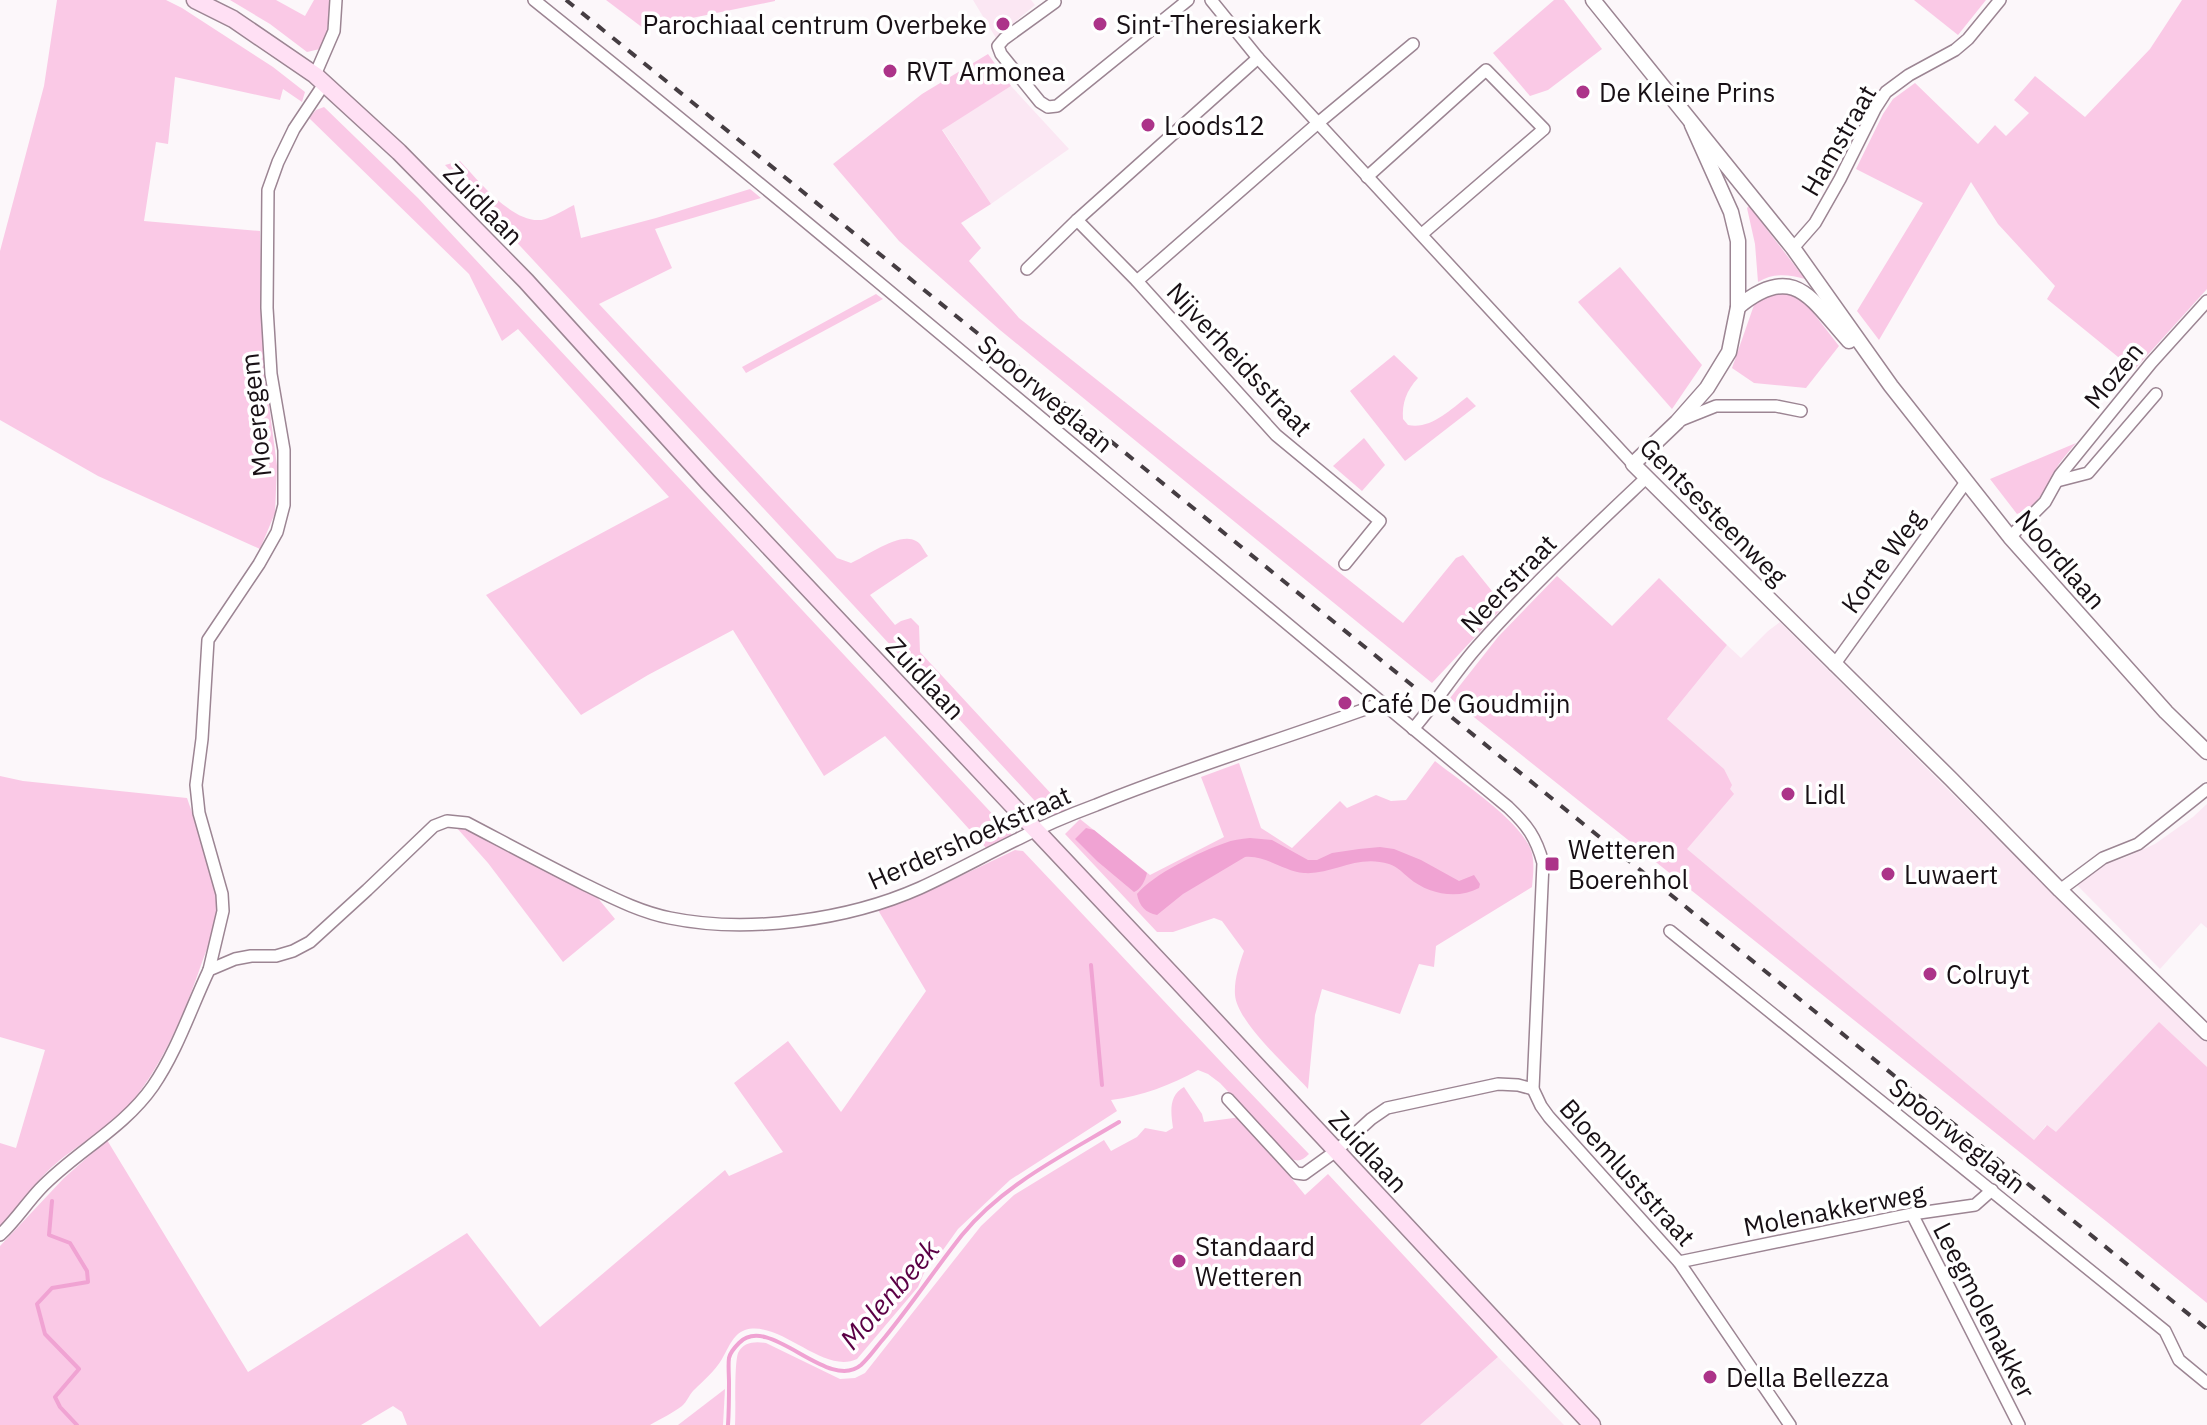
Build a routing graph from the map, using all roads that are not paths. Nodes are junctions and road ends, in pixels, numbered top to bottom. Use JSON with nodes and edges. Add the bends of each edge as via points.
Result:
{"nodes":[{"id":1,"x":195,"y":0,"type":"edge"},
{"id":2,"x":336,"y":0,"type":"edge"},
{"id":3,"x":534,"y":0,"type":"edge"},
{"id":4,"x":1188,"y":0,"type":"edge"},
{"id":5,"x":1211,"y":0,"type":"edge"},
{"id":6,"x":1593,"y":0,"type":"edge"},
{"id":7,"x":2000,"y":0,"type":"edge"},
{"id":8,"x":1055,"y":2,"type":"dead end"},
{"id":9,"x":1413,"y":44,"type":"dead end"},
{"id":10,"x":1258,"y":58,"type":"junction"},
{"id":11,"x":320,"y":80,"type":"junction"},
{"id":12,"x":1318,"y":123,"type":"junction"},
{"id":13,"x":1692,"y":125,"type":"junction"},
{"id":14,"x":1367,"y":177,"type":"junction"},
{"id":15,"x":1077,"y":220,"type":"junction"},
{"id":16,"x":1422,"y":234,"type":"junction"},
{"id":17,"x":1793,"y":248,"type":"junction"},
{"id":18,"x":1027,"y":269,"type":"dead end"},
{"id":19,"x":1137,"y":281,"type":"junction"},
{"id":20,"x":2207,"y":301,"type":"edge"},
{"id":21,"x":1738,"y":307,"type":"junction"},
{"id":22,"x":1891,"y":386,"type":"junction"},
{"id":23,"x":2156,"y":394,"type":"dead end"},
{"id":24,"x":1801,"y":411,"type":"dead end"},
{"id":25,"x":1677,"y":422,"type":"junction"},
{"id":26,"x":1633,"y":464,"type":"junction"},
{"id":27,"x":1646,"y":478,"type":"junction"},
{"id":28,"x":2057,"y":481,"type":"junction"},
{"id":29,"x":1966,"y":482,"type":"junction"},
{"id":30,"x":2010,"y":537,"type":"junction"},
{"id":31,"x":1345,"y":564,"type":"dead end"},
{"id":32,"x":1834,"y":665,"type":"junction"},
{"id":33,"x":1382,"y":703,"type":"junction"},
{"id":34,"x":1413,"y":729,"type":"junction"},
{"id":35,"x":2207,"y":752,"type":"edge"},
{"id":36,"x":2207,"y":789,"type":"edge"},
{"id":37,"x":1526,"y":824,"type":"joint"},
{"id":38,"x":1036,"y":830,"type":"junction"},
{"id":39,"x":2060,"y":890,"type":"junction"},
{"id":40,"x":1670,"y":931,"type":"dead end"},
{"id":41,"x":209,"y":970,"type":"junction"},
{"id":42,"x":2207,"y":1033,"type":"edge"},
{"id":43,"x":1533,"y":1089,"type":"junction"},
{"id":44,"x":1228,"y":1099,"type":"dead end"},
{"id":45,"x":1336,"y":1151,"type":"junction"},
{"id":46,"x":1992,"y":1190,"type":"junction"},
{"id":47,"x":1912,"y":1214,"type":"junction"},
{"id":48,"x":0,"y":1235,"type":"edge"},
{"id":49,"x":1679,"y":1262,"type":"junction"},
{"id":50,"x":2207,"y":1383,"type":"edge"},
{"id":51,"x":1592,"y":1425,"type":"edge"},
{"id":52,"x":1790,"y":1425,"type":"edge"},
{"id":53,"x":2019,"y":1425,"type":"edge"}],
"edges":[{"from":1,"to":11,"type":"main road","name":"Zuidlaan","via":[[233,19]]},
{"from":2,"to":11,"type":"street","name":"Moeregem","via":[[334,31]]},
{"from":3,"to":33,"type":"street","name":"Spoorweglaan"},
{"from":4,"to":8,"type":"street","via":[[1057,106],[1048,107],[998,46]]},
{"from":5,"to":10,"type":"street","name":"Gentsesteenweg"},
{"from":6,"to":13,"type":"street","name":"Noordlaan"},
{"from":7,"to":17,"type":"street","name":"Hamstraat","via":[[1955,50],[1886,92],[1815,223]]},
{"from":9,"to":12,"type":"street","name":"Nijverheidsstraat"},
{"from":10,"to":12,"type":"street","name":"Gentsesteenweg"},
{"from":10,"to":15,"type":"street"},
{"from":11,"to":38,"type":"main road","name":"Zuidlaan","via":[[526,281]]},
{"from":11,"to":41,"type":"street","name":"Moeregem","via":[[268,190],[267,308],[284,450],[284,505],[277,532],[259,564],[208,640],[196,785],[223,911]]},
{"from":12,"to":14,"type":"street","name":"Gentsesteenweg"},
{"from":12,"to":19,"type":"street","name":"Nijverheidsstraat"},
{"from":13,"to":17,"type":"street","name":"Noordlaan"},
{"from":13,"to":21,"type":"street","name":"Noordlaan","via":[[1731,212],[1738,241]]},
{"from":14,"to":16,"type":"street","name":"Gentsesteenweg"},
{"from":14,"to":16,"type":"street","via":[[1486,70],[1544,129]]},
{"from":15,"to":18,"type":"street"},
{"from":15,"to":19,"type":"street"},
{"from":16,"to":26,"type":"street","name":"Gentsesteenweg"},
{"from":17,"to":22,"type":"street","name":"Noordlaan"},
{"from":19,"to":31,"type":"street","name":"Nijverheidsstraat","via":[[1276,435],[1380,521]]},
{"from":20,"to":28,"type":"street","name":"Mozen"},
{"from":21,"to":22,"type":"street","name":"Noordlaan","via":[[1766,288],[1790,286],[1801,291]]},
{"from":21,"to":25,"type":"street","name":"Noordlaan","via":[[1729,352]]},
{"from":22,"to":29,"type":"street","name":"Noordlaan"},
{"from":23,"to":28,"type":"street","name":"Mozen","via":[[2088,473]]},
{"from":24,"to":25,"type":"street","via":[[1716,406]]},
{"from":25,"to":26,"type":"street","name":"Noordlaan"},
{"from":26,"to":27,"type":"street","name":"Gentsesteenweg"},
{"from":27,"to":32,"type":"street","name":"Gentsesteenweg"},
{"from":27,"to":34,"type":"street","name":"Neerstraat","via":[[1531,587]]},
{"from":28,"to":30,"type":"street","name":"Mozen","via":[[2045,502]]},
{"from":29,"to":30,"type":"street","name":"Noordlaan"},
{"from":29,"to":32,"type":"street","name":"Korte Weg"},
{"from":30,"to":35,"type":"street","name":"Noordlaan"},
{"from":32,"to":39,"type":"street","name":"Gentsesteenweg"},
{"from":33,"to":34,"type":"street","name":"Spoorweglaan"},
{"from":33,"to":38,"type":"street","name":"Herdershoekstraat","via":[[1176,774]]},
{"from":34,"to":37,"type":"street","name":"Spoorweglaan"},
{"from":36,"to":39,"type":"street","via":[[2138,844],[2103,858]]},
{"from":37,"to":43,"type":"street","name":"Bloemluststraat","via":[[1543,863]]},
{"from":38,"to":41,"type":"street","name":"Herdershoekstraat","via":[[918,889],[860,910],[753,924],[671,919],[634,908],[467,823],[447,821],[422,835],[310,942],[276,956],[235,959]]},
{"from":38,"to":45,"type":"main road","name":"Zuidlaan"},
{"from":39,"to":42,"type":"street","name":"Gentsesteenweg"},
{"from":40,"to":46,"type":"street","name":"Spoorweglaan"},
{"from":41,"to":48,"type":"street","via":[[146,1094],[39,1190]]},
{"from":43,"to":45,"type":"street","via":[[1498,1084],[1387,1108]]},
{"from":43,"to":49,"type":"street","name":"Bloemluststraat","via":[[1549,1117]]},
{"from":44,"to":45,"type":"street","via":[[1296,1173],[1304,1174]]},
{"from":45,"to":51,"type":"main road","name":"Zuidlaan"},
{"from":46,"to":47,"type":"street","name":"Molenakkerweg","via":[[1975,1205]]},
{"from":46,"to":50,"type":"street","name":"Spoorweglaan","via":[[2165,1331],[2179,1360]]},
{"from":47,"to":49,"type":"street","name":"Molenakkerweg"},
{"from":47,"to":53,"type":"street","name":"Leegmolenakker"},
{"from":49,"to":52,"type":"street","name":"Bloemluststraat"}]}
